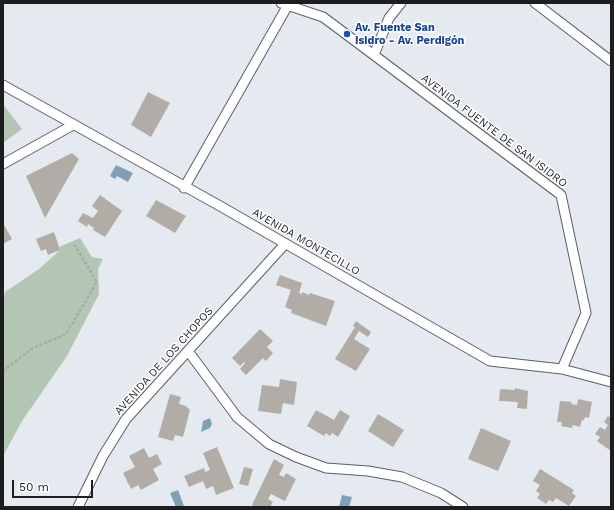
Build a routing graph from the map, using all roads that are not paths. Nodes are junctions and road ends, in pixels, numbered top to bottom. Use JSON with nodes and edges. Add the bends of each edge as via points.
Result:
{"nodes":[{"id":1,"x":401,"y":3,"type":"edge"},
{"id":2,"x":535,"y":3,"type":"edge"},
{"id":3,"x":285,"y":4,"type":"edge"},
{"id":4,"x":374,"y":55,"type":"junction"},
{"id":5,"x":611,"y":61,"type":"edge"},
{"id":6,"x":3,"y":85,"type":"edge"},
{"id":7,"x":73,"y":126,"type":"junction"},
{"id":8,"x":3,"y":164,"type":"edge"},
{"id":9,"x":184,"y":188,"type":"junction"},
{"id":10,"x":285,"y":244,"type":"junction"},
{"id":11,"x":188,"y":351,"type":"junction"},
{"id":12,"x":562,"y":369,"type":"junction"},
{"id":13,"x":611,"y":382,"type":"edge"},
{"id":14,"x":78,"y":507,"type":"edge"},
{"id":15,"x":463,"y":507,"type":"edge"}],
"edges":[{"from":1,"to":4,"type":"street","via":[[389,18]]},
{"from":2,"to":5,"type":"street"},
{"from":3,"to":4,"type":"street","name":"AVENIDA FUENTE DE SAN ISIDRO","via":[[323,17]]},
{"from":3,"to":9,"type":"street"},
{"from":4,"to":12,"type":"street","name":"AVENIDA FUENTE DE SAN ISIDRO","via":[[561,195],[586,313]]},
{"from":6,"to":7,"type":"street","name":"AVENIDA MONTECILLO"},
{"from":7,"to":8,"type":"street"},
{"from":7,"to":9,"type":"street","name":"AVENIDA MONTECILLO","via":[[110,144]]},
{"from":9,"to":10,"type":"street","name":"AVENIDA MONTECILLO"},
{"from":10,"to":11,"type":"street","name":"AVENIDA DE LOS CHOPOS"},
{"from":10,"to":12,"type":"street","name":"AVENIDA MONTECILLO","via":[[490,361]]},
{"from":11,"to":14,"type":"street","name":"AVENIDA DE LOS CHOPOS","via":[[126,419],[103,456]]},
{"from":11,"to":15,"type":"street","via":[[237,417],[269,444],[326,468],[368,470],[402,477],[441,493]]},
{"from":12,"to":13,"type":"street","name":"AVENIDA MONTECILLO"}]}
